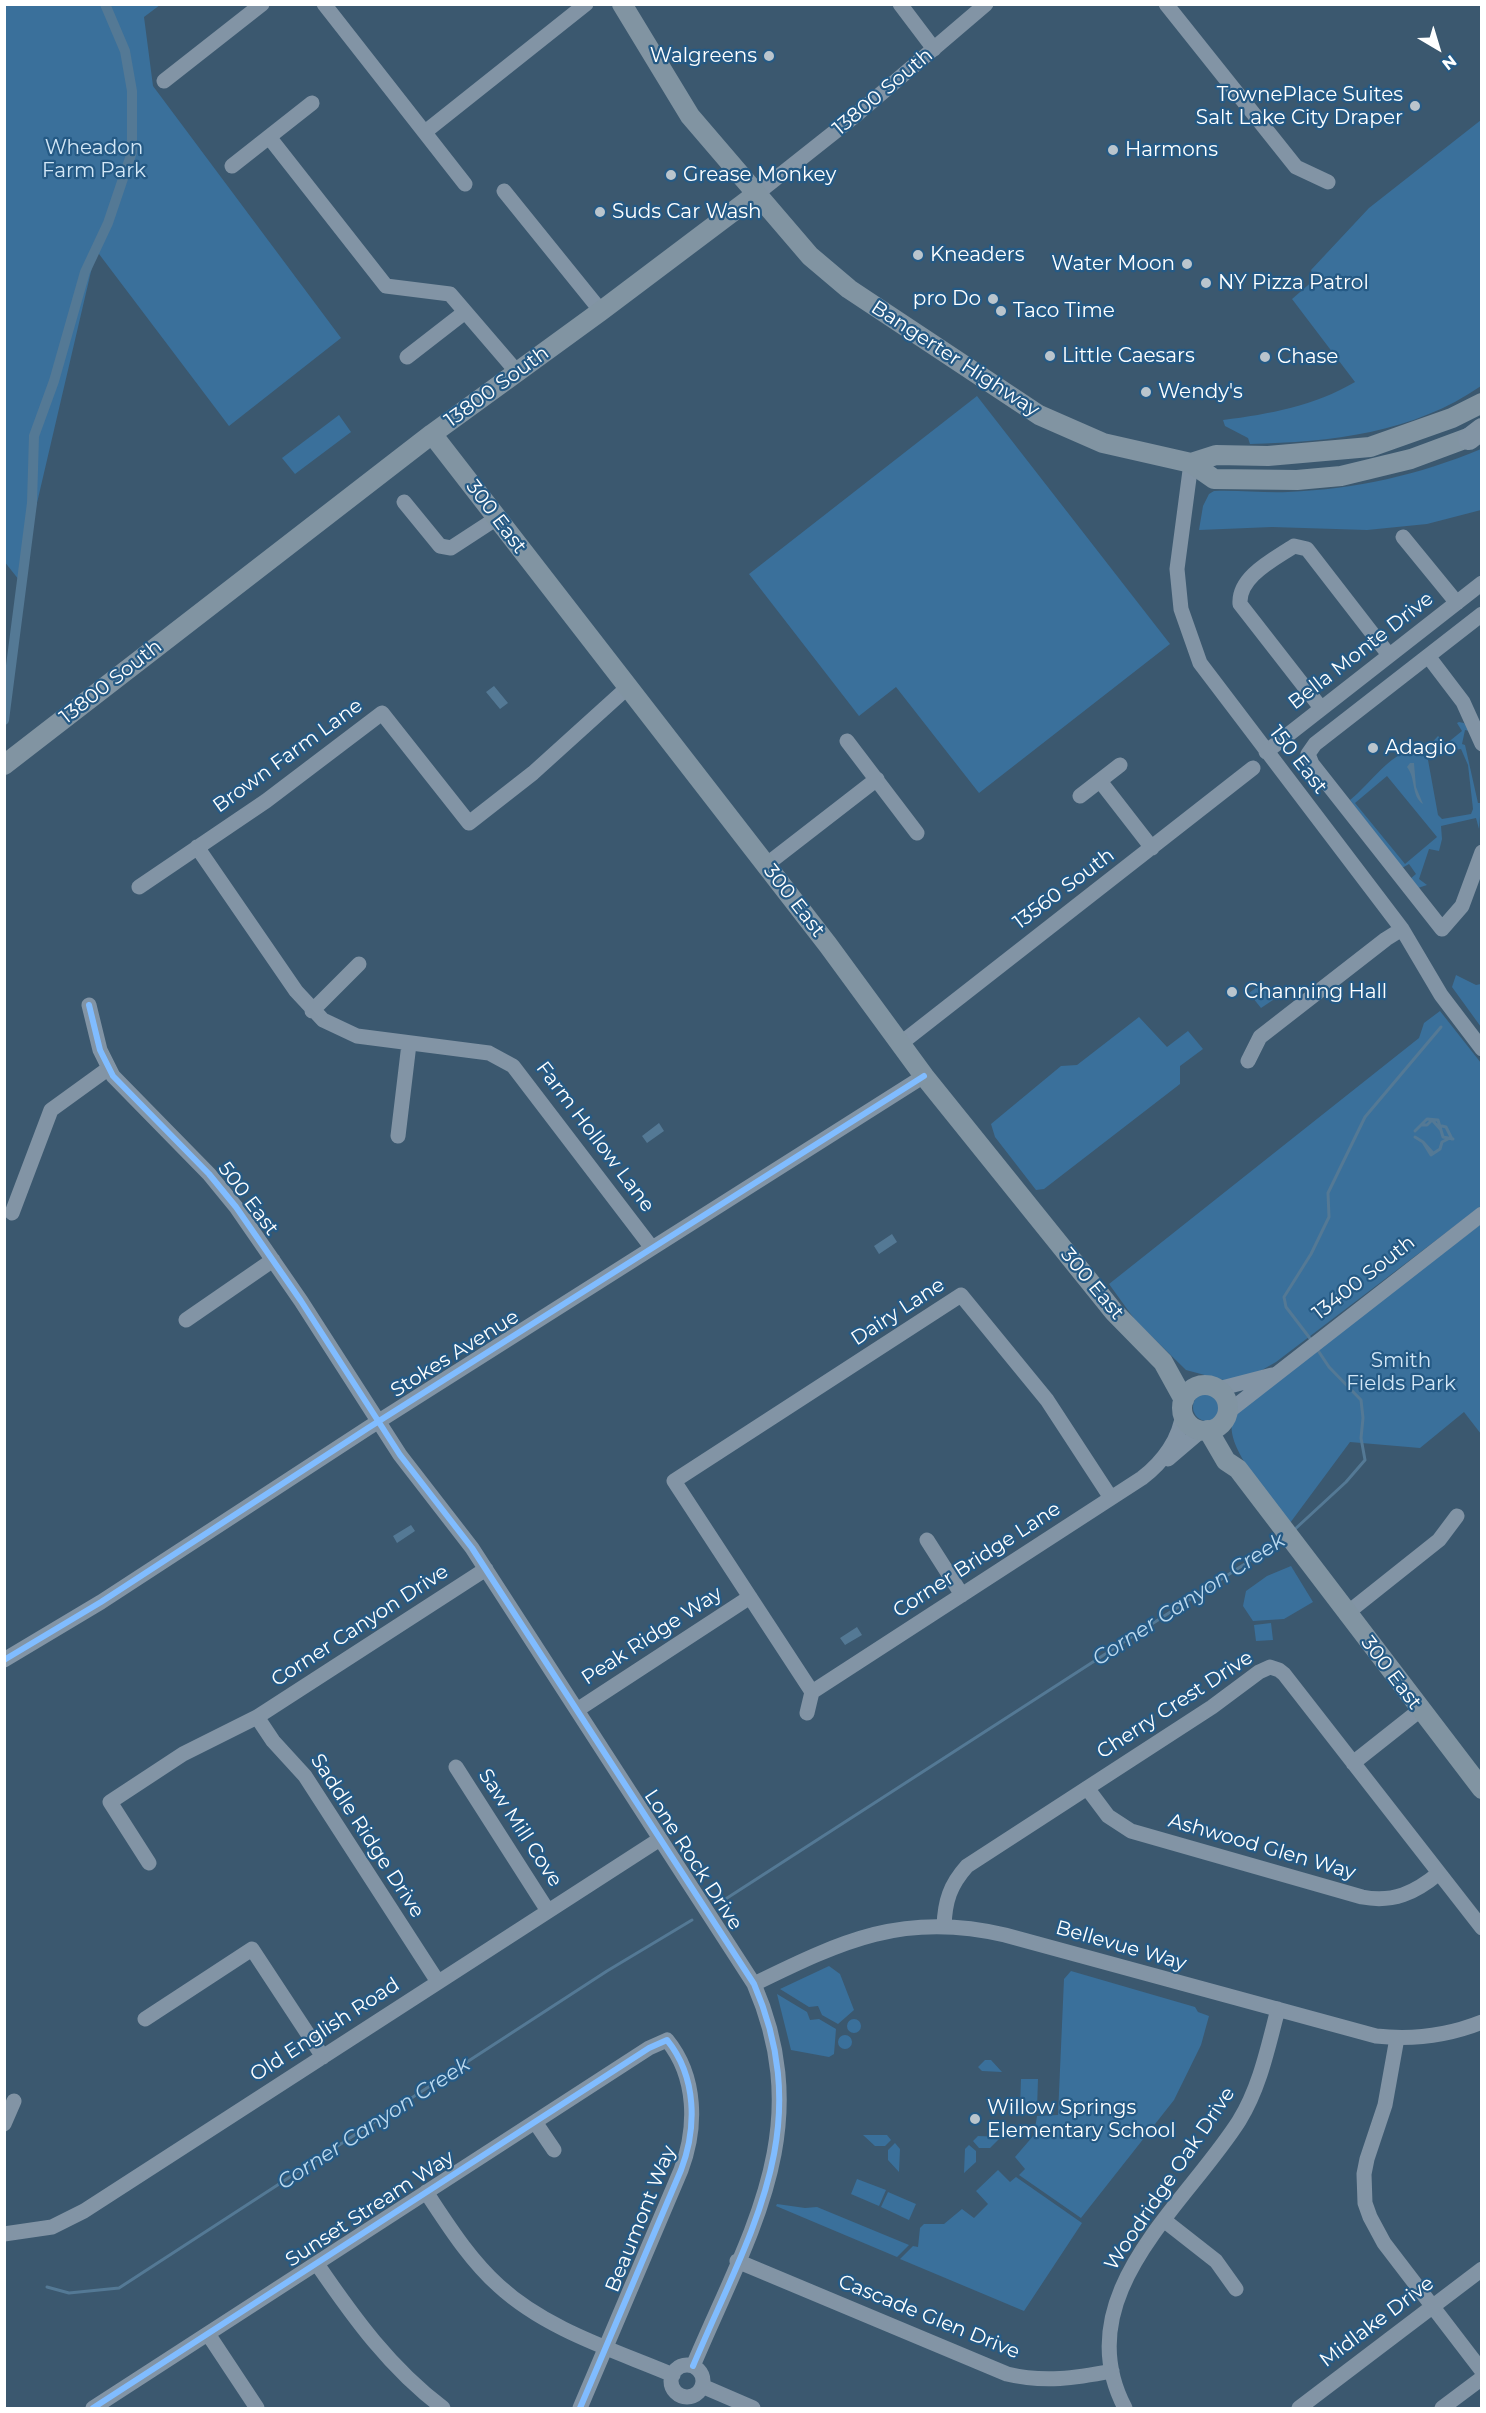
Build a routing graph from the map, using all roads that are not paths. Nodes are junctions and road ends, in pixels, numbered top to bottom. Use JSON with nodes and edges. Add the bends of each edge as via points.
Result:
{"nodes":[{"id":1,"x":262,"y":4,"type":"edge"},
{"id":2,"x":324,"y":4,"type":"edge"},
{"id":3,"x":586,"y":4,"type":"edge"},
{"id":4,"x":622,"y":4,"type":"edge"},
{"id":5,"x":900,"y":4,"type":"edge"},
{"id":6,"x":986,"y":4,"type":"edge"},
{"id":7,"x":1166,"y":4,"type":"edge"},
{"id":8,"x":934,"y":49,"type":"junction"},
{"id":9,"x":164,"y":81,"type":"dead end"},
{"id":10,"x":312,"y":103,"type":"dead end"},
{"id":11,"x":425,"y":132,"type":"junction"},
{"id":12,"x":268,"y":137,"type":"junction"},
{"id":13,"x":232,"y":166,"type":"dead end"},
{"id":14,"x":1328,"y":182,"type":"dead end"},
{"id":15,"x":465,"y":184,"type":"dead end"},
{"id":16,"x":504,"y":191,"type":"dead end"},
{"id":17,"x":755,"y":195,"type":"junction"},
{"id":18,"x":601,"y":311,"type":"junction"},
{"id":19,"x":465,"y":312,"type":"junction"},
{"id":20,"x":407,"y":357,"type":"dead end"},
{"id":21,"x":517,"y":372,"type":"junction"},
{"id":22,"x":1482,"y":403,"type":"edge"},
{"id":23,"x":1477,"y":433,"type":"edge"},
{"id":24,"x":432,"y":434,"type":"junction"},
{"id":25,"x":1191,"y":463,"type":"junction"},
{"id":26,"x":404,"y":502,"type":"dead end"},
{"id":27,"x":497,"y":519,"type":"junction"},
{"id":28,"x":1404,"y":537,"type":"dead end"},
{"id":29,"x":1482,"y":584,"type":"edge"},
{"id":30,"x":1456,"y":603,"type":"junction"},
{"id":31,"x":1482,"y":614,"type":"edge"},
{"id":32,"x":1389,"y":655,"type":"junction"},
{"id":33,"x":1428,"y":656,"type":"junction"},
{"id":34,"x":627,"y":688,"type":"junction"},
{"id":35,"x":1321,"y":708,"type":"junction"},
{"id":36,"x":847,"y":741,"type":"dead end"},
{"id":37,"x":1482,"y":744,"type":"edge"},
{"id":38,"x":1266,"y":752,"type":"junction"},
{"id":39,"x":4,"y":765,"type":"edge"},
{"id":40,"x":1120,"y":765,"type":"dead end"},
{"id":41,"x":1253,"y":768,"type":"dead end"},
{"id":42,"x":876,"y":779,"type":"junction"},
{"id":43,"x":1100,"y":781,"type":"junction"},
{"id":44,"x":1080,"y":796,"type":"dead end"},
{"id":45,"x":917,"y":833,"type":"dead end"},
{"id":46,"x":198,"y":847,"type":"junction"},
{"id":47,"x":1152,"y":848,"type":"junction"},
{"id":48,"x":1482,"y":852,"type":"edge"},
{"id":49,"x":766,"y":865,"type":"junction"},
{"id":50,"x":139,"y":887,"type":"dead end"},
{"id":51,"x":1402,"y":929,"type":"junction"},
{"id":52,"x":359,"y":964,"type":"dead end"},
{"id":53,"x":89,"y":1005,"type":"dead end"},
{"id":54,"x":312,"y":1011,"type":"junction"},
{"id":55,"x":409,"y":1044,"type":"junction"},
{"id":56,"x":900,"y":1044,"type":"junction"},
{"id":57,"x":1482,"y":1048,"type":"edge"},
{"id":58,"x":1248,"y":1060,"type":"dead end"},
{"id":59,"x":108,"y":1068,"type":"junction"},
{"id":60,"x":924,"y":1076,"type":"junction"},
{"id":61,"x":398,"y":1136,"type":"dead end"},
{"id":62,"x":12,"y":1213,"type":"dead end"},
{"id":63,"x":1482,"y":1214,"type":"edge"},
{"id":64,"x":652,"y":1248,"type":"junction"},
{"id":65,"x":273,"y":1260,"type":"junction"},
{"id":66,"x":186,"y":1320,"type":"dead end"},
{"id":67,"x":1163,"y":1362,"type":"junction"},
{"id":68,"x":1272,"y":1375,"type":"junction"},
{"id":69,"x":1210,"y":1387,"type":"junction"},
{"id":70,"x":1184,"y":1406,"type":"junction"},
{"id":71,"x":1226,"y":1416,"type":"junction"},
{"id":72,"x":379,"y":1422,"type":"junction"},
{"id":73,"x":1205,"y":1430,"type":"junction"},
{"id":74,"x":1162,"y":1461,"type":"junction"},
{"id":75,"x":1238,"y":1469,"type":"junction"},
{"id":76,"x":1111,"y":1498,"type":"junction"},
{"id":77,"x":1457,"y":1516,"type":"dead end"},
{"id":78,"x":927,"y":1540,"type":"dead end"},
{"id":79,"x":486,"y":1569,"type":"junction"},
{"id":80,"x":962,"y":1595,"type":"junction"},
{"id":81,"x":750,"y":1597,"type":"junction"},
{"id":82,"x":1346,"y":1614,"type":"junction"},
{"id":83,"x":4,"y":1660,"type":"edge"},
{"id":84,"x":812,"y":1692,"type":"junction"},
{"id":85,"x":577,"y":1710,"type":"junction"},
{"id":86,"x":1420,"y":1710,"type":"junction"},
{"id":87,"x":807,"y":1713,"type":"dead end"},
{"id":88,"x":257,"y":1717,"type":"junction"},
{"id":89,"x":1353,"y":1763,"type":"junction"},
{"id":90,"x":456,"y":1767,"type":"dead end"},
{"id":91,"x":1478,"y":1779,"type":"edge"},
{"id":92,"x":1087,"y":1788,"type":"junction"},
{"id":93,"x":660,"y":1839,"type":"junction"},
{"id":94,"x":149,"y":1863,"type":"dead end"},
{"id":95,"x":1439,"y":1873,"type":"junction"},
{"id":96,"x":548,"y":1911,"type":"junction"},
{"id":97,"x":944,"y":1926,"type":"junction"},
{"id":98,"x":1482,"y":1928,"type":"edge"},
{"id":99,"x":438,"y":1982,"type":"junction"},
{"id":100,"x":754,"y":1984,"type":"junction"},
{"id":101,"x":1278,"y":2009,"type":"junction"},
{"id":102,"x":145,"y":2019,"type":"dead end"},
{"id":103,"x":1482,"y":2022,"type":"edge"},
{"id":104,"x":1397,"y":2038,"type":"junction"},
{"id":105,"x":667,"y":2040,"type":"joint"},
{"id":106,"x":323,"y":2057,"type":"junction"},
{"id":107,"x":14,"y":2101,"type":"dead end"},
{"id":108,"x":535,"y":2122,"type":"junction"},
{"id":109,"x":4,"y":2124,"type":"edge"},
{"id":110,"x":554,"y":2150,"type":"dead end"},
{"id":111,"x":426,"y":2192,"type":"junction"},
{"id":112,"x":1165,"y":2221,"type":"junction"},
{"id":113,"x":4,"y":2234,"type":"edge"},
{"id":114,"x":737,"y":2261,"type":"junction"},
{"id":115,"x":317,"y":2264,"type":"junction"},
{"id":116,"x":1482,"y":2269,"type":"edge"},
{"id":117,"x":1236,"y":2289,"type":"dead end"},
{"id":118,"x":1432,"y":2307,"type":"junction"},
{"id":119,"x":208,"y":2334,"type":"junction"},
{"id":120,"x":606,"y":2347,"type":"junction"},
{"id":121,"x":693,"y":2366,"type":"junction"},
{"id":122,"x":1112,"y":2371,"type":"junction"},
{"id":123,"x":1482,"y":2371,"type":"edge"},
{"id":124,"x":673,"y":2375,"type":"junction"},
{"id":125,"x":1482,"y":2378,"type":"edge"},
{"id":126,"x":702,"y":2386,"type":"junction"},
{"id":127,"x":677,"y":2402,"type":"edge"},
{"id":128,"x":93,"y":2409,"type":"edge"},
{"id":129,"x":257,"y":2409,"type":"edge"},
{"id":130,"x":443,"y":2409,"type":"edge"},
{"id":131,"x":580,"y":2409,"type":"edge"},
{"id":132,"x":753,"y":2409,"type":"edge"},
{"id":133,"x":1125,"y":2409,"type":"edge"},
{"id":134,"x":1299,"y":2409,"type":"edge"},
{"id":135,"x":1442,"y":2409,"type":"edge"}],
"edges":[{"from":1,"to":9,"type":"street"},
{"from":2,"to":11,"type":"street"},
{"from":3,"to":11,"type":"street"},
{"from":4,"to":17,"type":"main road","name":"Bangerter Highway","via":[[690,116]]},
{"from":5,"to":8,"type":"street"},
{"from":6,"to":8,"type":"street","name":"13800 South"},
{"from":7,"to":14,"type":"street","via":[[1296,167]]},
{"from":8,"to":17,"type":"street","name":"13800 South"},
{"from":10,"to":12,"type":"street"},
{"from":11,"to":15,"type":"street"},
{"from":12,"to":13,"type":"street"},
{"from":12,"to":19,"type":"street","via":[[386,286],[450,294]]},
{"from":16,"to":18,"type":"street"},
{"from":17,"to":18,"type":"main road","name":"13800 South"},
{"from":17,"to":25,"type":"main road","name":"Bangerter Highway","via":[[810,256],[849,289],[1039,415],[1103,443]]},
{"from":18,"to":21,"type":"main road","name":"13800 South"},
{"from":19,"to":20,"type":"street"},
{"from":19,"to":21,"type":"street"},
{"from":21,"to":24,"type":"main road","name":"13800 South"},
{"from":22,"to":25,"type":"main road","name":"Bangerter Highway","via":[[1442,422],[1370,447],[1268,456],[1216,455]]},
{"from":23,"to":25,"type":"main road","name":"Bangerter Highway","via":[[1381,468],[1297,480],[1214,479]]},
{"from":24,"to":27,"type":"main road","name":"300 East"},
{"from":24,"to":39,"type":"main road","name":"13800 South"},
{"from":25,"to":38,"type":"street","name":"150 East","via":[[1177,569],[1186,630],[1207,675]]},
{"from":26,"to":27,"type":"street","via":[[440,546],[451,548]]},
{"from":27,"to":34,"type":"main road","name":"300 East"},
{"from":28,"to":30,"type":"street"},
{"from":29,"to":30,"type":"street","name":"Bella Monte Drive"},
{"from":30,"to":32,"type":"street","name":"Bella Monte Drive"},
{"from":31,"to":33,"type":"street"},
{"from":32,"to":35,"type":"street","name":"Bella Monte Drive"},
{"from":32,"to":35,"type":"street","via":[[1306,549],[1294,546],[1245,582],[1239,592],[1240,604]]},
{"from":33,"to":37,"type":"street","via":[[1463,702]]},
{"from":33,"to":48,"type":"street","via":[[1315,744],[1308,754],[1442,929],[1462,906]]},
{"from":34,"to":46,"type":"street","name":"Brown Farm Lane","via":[[533,773],[469,823],[382,713]]},
{"from":34,"to":49,"type":"main road","name":"300 East"},
{"from":35,"to":38,"type":"street","name":"Bella Monte Drive"},
{"from":36,"to":42,"type":"street"},
{"from":38,"to":51,"type":"street","name":"150 East"},
{"from":40,"to":43,"type":"street"},
{"from":41,"to":47,"type":"street","name":"13560 South"},
{"from":42,"to":45,"type":"street"},
{"from":42,"to":49,"type":"street"},
{"from":43,"to":44,"type":"street"},
{"from":43,"to":47,"type":"street"},
{"from":46,"to":50,"type":"street","name":"Brown Farm Lane"},
{"from":46,"to":54,"type":"street","name":"Farm Hollow Lane"},
{"from":47,"to":56,"type":"street","name":"13560 South"},
{"from":49,"to":56,"type":"main road","name":"300 East"},
{"from":51,"to":57,"type":"street","name":"150 East","via":[[1441,994]]},
{"from":51,"to":58,"type":"street","via":[[1260,1037]]},
{"from":52,"to":54,"type":"street"},
{"from":53,"to":59,"type":"street","name":"500 East","via":[[96,1040]]},
{"from":54,"to":55,"type":"street","name":"Farm Hollow Lane","via":[[345,1033]]},
{"from":55,"to":61,"type":"street"},
{"from":55,"to":64,"type":"street","name":"Farm Hollow Lane","via":[[489,1053],[513,1066]]},
{"from":56,"to":60,"type":"main road","name":"300 East"},
{"from":59,"to":62,"type":"street","via":[[51,1110]]},
{"from":59,"to":65,"type":"street","name":"500 East","via":[[124,1090],[209,1174]]},
{"from":60,"to":64,"type":"street","name":"Stokes Avenue"},
{"from":60,"to":67,"type":"main road","name":"300 East","via":[[1114,1312]]},
{"from":63,"to":68,"type":"street","name":"13400 South"},
{"from":64,"to":72,"type":"street","name":"Stokes Avenue"},
{"from":65,"to":66,"type":"street"},
{"from":65,"to":72,"type":"street","name":"500 East"},
{"from":67,"to":69,"type":"main road","name":"300 East"},
{"from":67,"to":70,"type":"main road","name":"300 East"},
{"from":68,"to":69,"type":"street","name":"13400 South","via":[[1239,1385]]},
{"from":68,"to":71,"type":"street","name":"13400 South"},
{"from":69,"to":70,"type":"main road","via":[[1191,1390]]},
{"from":69,"to":71,"type":"main road","via":[[1226,1399]]},
{"from":70,"to":73,"type":"main road","via":[[1190,1424]]},
{"from":70,"to":74,"type":"street","name":"Corner Bridge Lane","via":[[1178,1435]]},
{"from":71,"to":73,"type":"main road","via":[[1217,1427]]},
{"from":71,"to":75,"type":"main road","name":"300 East"},
{"from":72,"to":79,"type":"street","name":"Lone Rock Drive"},
{"from":72,"to":83,"type":"street","name":"Stokes Avenue","via":[[101,1602]]},
{"from":73,"to":74,"type":"street","name":"Corner Bridge Lane","via":[[1170,1459]]},
{"from":73,"to":75,"type":"main road","name":"300 East","via":[[1226,1461]]},
{"from":74,"to":76,"type":"street","name":"Corner Bridge Lane"},
{"from":75,"to":82,"type":"main road","name":"300 East"},
{"from":76,"to":80,"type":"street","name":"Corner Bridge Lane"},
{"from":76,"to":81,"type":"street","name":"Dairy Lane","via":[[1047,1400],[961,1295],[674,1481]]},
{"from":77,"to":82,"type":"street","via":[[1439,1540]]},
{"from":78,"to":80,"type":"street"},
{"from":79,"to":85,"type":"street","name":"Lone Rock Drive"},
{"from":79,"to":88,"type":"street","name":"Corner Canyon Drive"},
{"from":80,"to":84,"type":"street","name":"Corner Bridge Lane"},
{"from":81,"to":84,"type":"street"},
{"from":81,"to":85,"type":"street","name":"Peak Ridge Way"},
{"from":82,"to":86,"type":"main road","name":"300 East"},
{"from":84,"to":87,"type":"street"},
{"from":85,"to":93,"type":"street","name":"Lone Rock Drive"},
{"from":86,"to":89,"type":"street"},
{"from":86,"to":91,"type":"main road","name":"300 East"},
{"from":88,"to":94,"type":"street","name":"Corner Canyon Drive","via":[[183,1754],[110,1802]]},
{"from":88,"to":99,"type":"street","name":"Saddle Ridge Drive","via":[[305,1776]]},
{"from":89,"to":92,"type":"street","name":"Cherry Crest Drive","via":[[1282,1672],[1270,1667]]},
{"from":89,"to":95,"type":"street","name":"Cherry Crest Drive"},
{"from":90,"to":96,"type":"street","name":"Saw Mill Cove"},
{"from":92,"to":95,"type":"street","name":"Ashwood Glen Way","via":[[1108,1816],[1131,1831],[1362,1897],[1405,1896]]},
{"from":92,"to":97,"type":"street","name":"Cherry Crest Drive","via":[[967,1866],[946,1898]]},
{"from":93,"to":96,"type":"street","name":"Old English Road"},
{"from":93,"to":100,"type":"street","name":"Lone Rock Drive"},
{"from":95,"to":98,"type":"street","name":"Cherry Crest Drive"},
{"from":96,"to":99,"type":"street","name":"Old English Road"},
{"from":97,"to":100,"type":"street","name":"Bellevue Way","via":[[902,1928],[850,1940]]},
{"from":97,"to":101,"type":"street","name":"Bellevue Way","via":[[1005,1935]]},
{"from":99,"to":106,"type":"street","name":"Old English Road"},
{"from":100,"to":114,"type":"street","name":"Lone Rock Drive","via":[[775,2048],[779,2126],[773,2169]]},
{"from":101,"to":104,"type":"street","name":"Bellevue Way"},
{"from":101,"to":112,"type":"street","name":"Woodridge Oak Drive","via":[[1249,2103]]},
{"from":102,"to":106,"type":"street","via":[[252,1949]]},
{"from":103,"to":104,"type":"street","name":"Bellevue Way","via":[[1439,2035]]},
{"from":104,"to":118,"type":"street","via":[[1390,2084],[1365,2167],[1365,2203],[1376,2231]]},
{"from":105,"to":108,"type":"street","name":"Sunset Stream Way","via":[[648,2048]]},
{"from":105,"to":120,"type":"street","name":"Beaumont Way","via":[[679,2057],[690,2093],[689,2146]]},
{"from":106,"to":113,"type":"street","name":"Old English Road","via":[[74,2217],[40,2230]]},
{"from":107,"to":109,"type":"street"},
{"from":108,"to":110,"type":"street"},
{"from":108,"to":111,"type":"street","name":"Sunset Stream Way"},
{"from":111,"to":115,"type":"street","name":"Sunset Stream Way"},
{"from":111,"to":120,"type":"street","via":[[462,2245],[499,2286],[543,2318]]},
{"from":112,"to":117,"type":"street","via":[[1216,2261]]},
{"from":112,"to":122,"type":"street","name":"Woodridge Oak Drive","via":[[1136,2259],[1120,2290],[1111,2324]]},
{"from":114,"to":121,"type":"street","name":"Lone Rock Drive"},
{"from":114,"to":122,"type":"street","name":"Cascade Glen Drive","via":[[1007,2374],[1046,2380]]},
{"from":115,"to":119,"type":"street","name":"Sunset Stream Way"},
{"from":115,"to":130,"type":"street","via":[[379,2350]]},
{"from":116,"to":118,"type":"street","name":"Midlake Drive"},
{"from":118,"to":123,"type":"street"},
{"from":118,"to":134,"type":"street","name":"Midlake Drive"},
{"from":119,"to":128,"type":"street","name":"Sunset Stream Way"},
{"from":119,"to":129,"type":"street"},
{"from":120,"to":124,"type":"street"},
{"from":120,"to":131,"type":"street","name":"Beaumont Way"},
{"from":121,"to":124,"type":"street","via":[[682,2366]]},
{"from":121,"to":126,"type":"street","via":[[702,2375]]},
{"from":122,"to":133,"type":"street","name":"Woodridge Oak Drive"},
{"from":124,"to":127,"type":"street"},
{"from":125,"to":135,"type":"street"},
{"from":126,"to":127,"type":"street","via":[[693,2396]]},
{"from":126,"to":132,"type":"street"}]}
